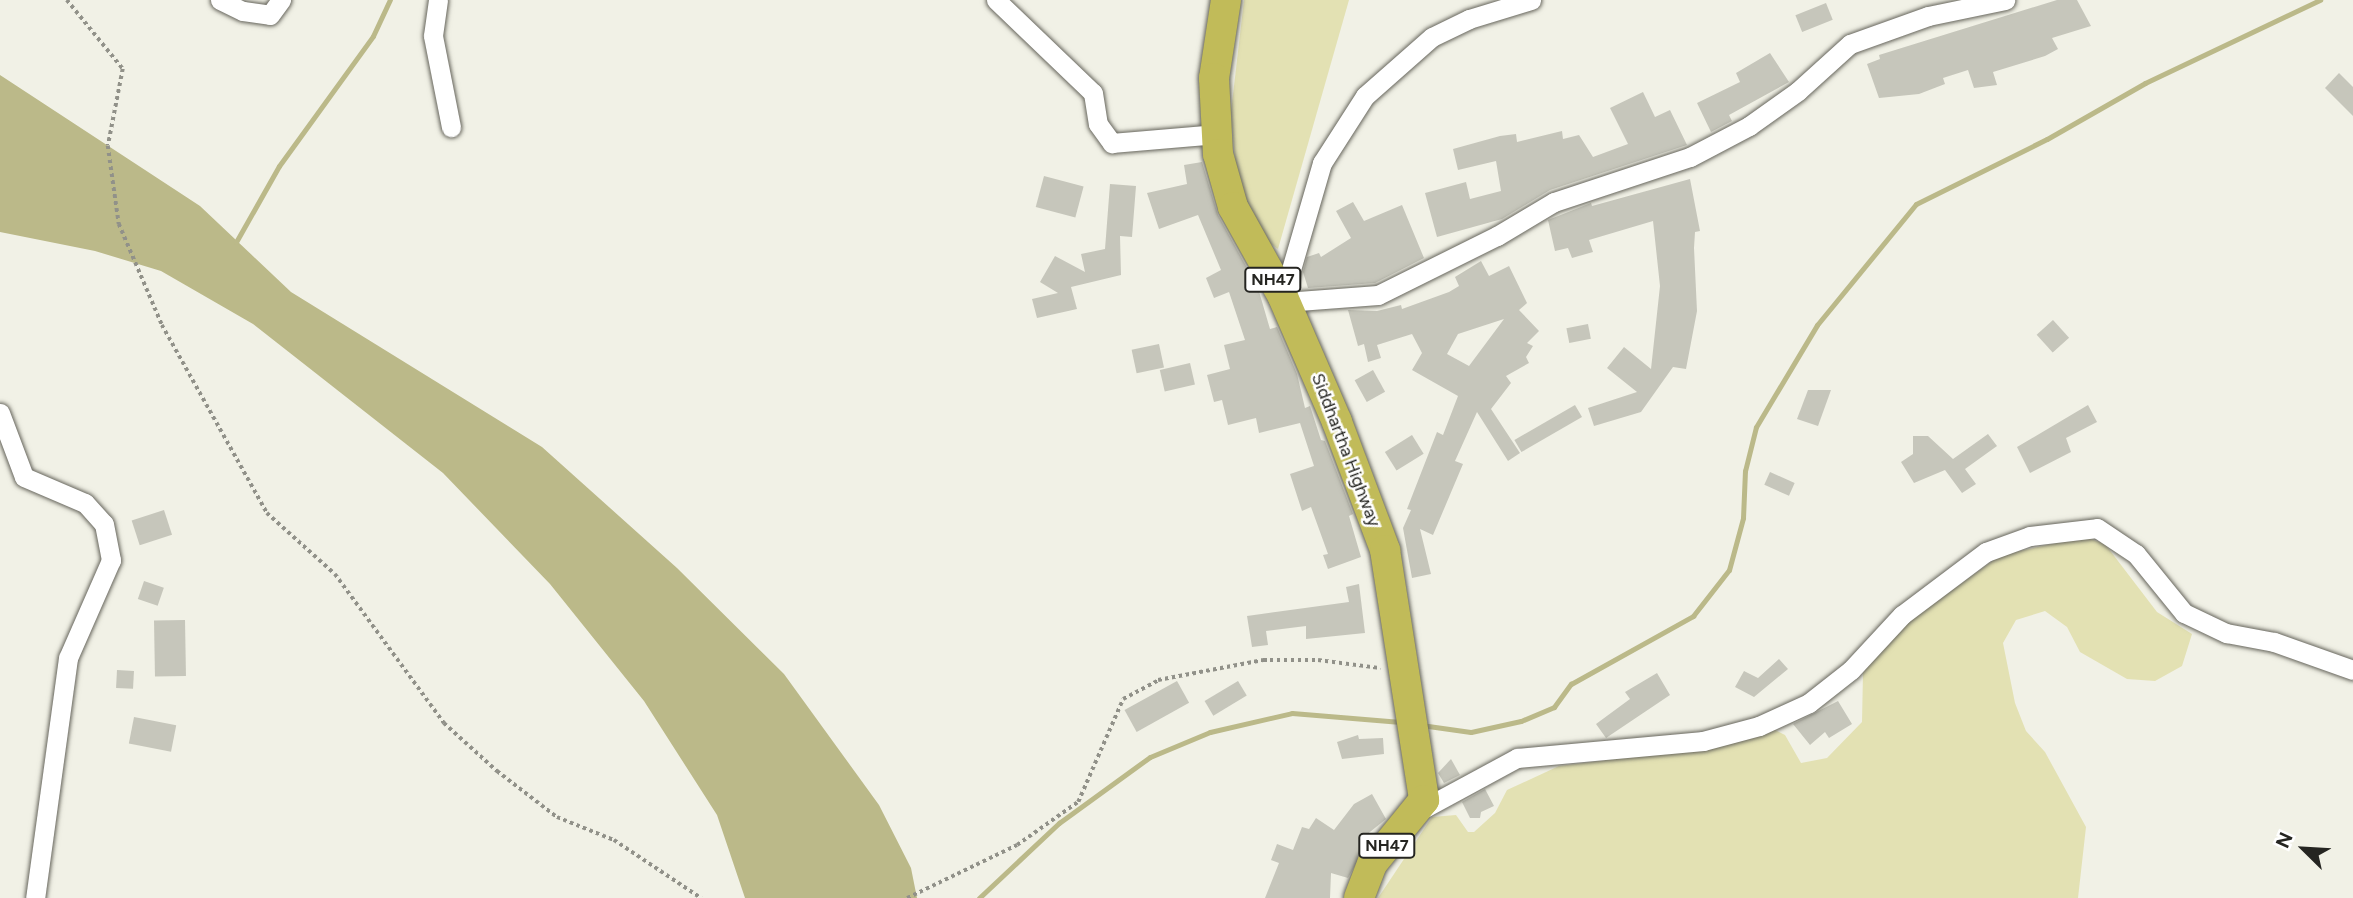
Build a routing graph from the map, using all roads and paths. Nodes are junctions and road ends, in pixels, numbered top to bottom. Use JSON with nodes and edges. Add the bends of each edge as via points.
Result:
{"nodes":[{"id":1,"x":67,"y":0,"type":"edge"},
{"id":2,"x":220,"y":0,"type":"edge"},
{"id":3,"x":281,"y":0,"type":"edge"},
{"id":4,"x":438,"y":0,"type":"edge"},
{"id":5,"x":996,"y":0,"type":"edge"},
{"id":6,"x":1226,"y":0,"type":"edge"},
{"id":7,"x":1531,"y":0,"type":"edge"},
{"id":8,"x":2005,"y":0,"type":"edge"},
{"id":9,"x":451,"y":127,"type":"dead end"},
{"id":10,"x":1217,"y":134,"type":"junction"},
{"id":11,"x":1284,"y":299,"type":"junction"},
{"id":12,"x":0,"y":413,"type":"edge"},
{"id":13,"x":1381,"y":658,"type":"dead end"},
{"id":14,"x":2353,"y":670,"type":"edge"},
{"id":15,"x":1419,"y":807,"type":"junction"},
{"id":16,"x":35,"y":898,"type":"edge"},
{"id":17,"x":701,"y":898,"type":"edge"},
{"id":18,"x":907,"y":898,"type":"edge"},
{"id":19,"x":1359,"y":898,"type":"edge"}],
"edges":[{"from":1,"to":17,"type":"path","via":[[123,69],[108,146],[119,224],[162,325],[267,513],[335,574],[444,723],[497,771],[557,817],[614,840]]},
{"from":2,"to":3,"type":"street","via":[[243,11],[270,15]]},
{"from":4,"to":9,"type":"street","via":[[433,36]]},
{"from":5,"to":10,"type":"street","via":[[1093,93],[1098,124],[1112,142]]},
{"from":6,"to":10,"type":"highway","name":"Siddhartha Highway","number":"NH47","via":[[1214,78]]},
{"from":7,"to":11,"type":"street","via":[[1469,19],[1432,37],[1366,96],[1322,163]]},
{"from":8,"to":11,"type":"street","via":[[1928,16],[1850,44],[1798,91],[1749,126],[1690,157],[1555,202],[1378,295]]},
{"from":10,"to":11,"type":"highway","name":"Siddhartha Highway","number":"NH47","via":[[1233,207]]},
{"from":11,"to":15,"type":"highway","name":"Siddhartha Highway","number":"NH47","via":[[1338,422],[1385,550]]},
{"from":12,"to":16,"type":"street","via":[[24,478],[85,503],[103,524],[111,560],[68,657]]},
{"from":13,"to":18,"type":"path","via":[[1380,668],[1318,660],[1263,660],[1158,680],[1123,699],[1078,802],[1017,845]]},
{"from":14,"to":15,"type":"street","via":[[2274,642],[2227,633],[2184,613],[2136,554],[2098,528],[2030,536],[1986,552],[1902,615],[1851,670],[1809,703],[1759,726],[1703,741],[1517,758]]},
{"from":15,"to":19,"type":"highway","number":"NH47","via":[[1372,864]]}]}
